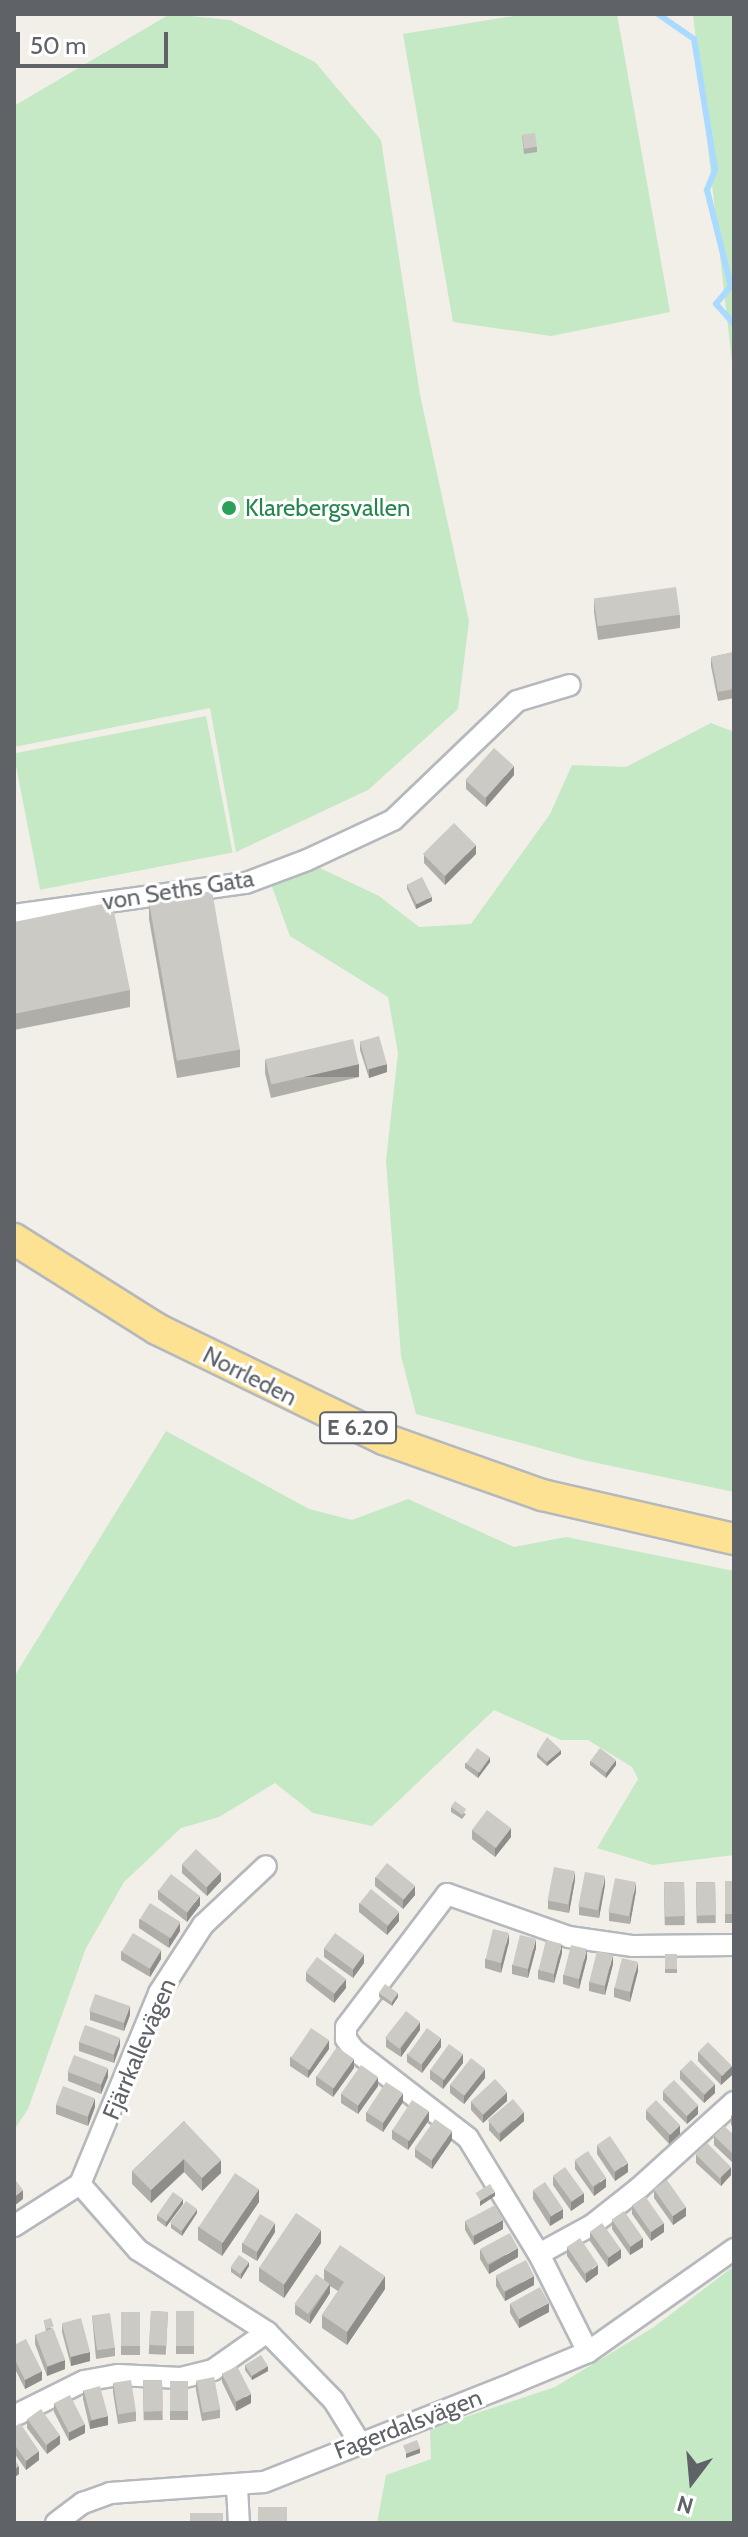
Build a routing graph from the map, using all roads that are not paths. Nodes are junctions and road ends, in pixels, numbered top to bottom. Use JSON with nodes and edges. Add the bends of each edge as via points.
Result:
{"nodes":[{"id":1,"x":570,"y":685,"type":"dead end"},
{"id":2,"x":14,"y":915,"type":"edge"},
{"id":3,"x":14,"y":1239,"type":"edge"},
{"id":4,"x":734,"y":1539,"type":"edge"},
{"id":5,"x":266,"y":1866,"type":"dead end"},
{"id":6,"x":734,"y":1945,"type":"edge"},
{"id":7,"x":734,"y":2102,"type":"edge"},
{"id":8,"x":80,"y":2184,"type":"junction"},
{"id":9,"x":14,"y":2226,"type":"edge"},
{"id":10,"x":734,"y":2249,"type":"edge"},
{"id":11,"x":539,"y":2254,"type":"junction"},
{"id":12,"x":267,"y":2332,"type":"junction"},
{"id":13,"x":588,"y":2352,"type":"junction"},
{"id":14,"x":14,"y":2416,"type":"edge"},
{"id":15,"x":360,"y":2443,"type":"junction"},
{"id":16,"x":237,"y":2487,"type":"junction"},
{"id":17,"x":56,"y":2523,"type":"edge"},
{"id":18,"x":239,"y":2523,"type":"edge"}],
"edges":[{"from":1,"to":2,"type":"street","name":"von Seths Gata","via":[[517,701],[393,820],[307,860],[246,883]]},
{"from":3,"to":4,"type":"highway","name":"Norrleden","number":"E 6.20","via":[[157,1329],[384,1439],[542,1495]]},
{"from":5,"to":8,"type":"street","name":"Fjärrkallevägen","via":[[203,1925],[159,1993]]},
{"from":6,"to":11,"type":"street","via":[[633,1946],[569,1937],[447,1894],[346,2027],[354,2050],[468,2138]]},
{"from":7,"to":11,"type":"street","via":[[592,2225]]},
{"from":8,"to":9,"type":"street"},
{"from":8,"to":12,"type":"street","via":[[138,2250]]},
{"from":10,"to":13,"type":"street","name":"Fagerdalsvägen"},
{"from":11,"to":13,"type":"street"},
{"from":12,"to":14,"type":"street","via":[[213,2370],[181,2378],[118,2375],[84,2381]]},
{"from":12,"to":15,"type":"street","via":[[334,2401]]},
{"from":13,"to":15,"type":"street","name":"Fagerdalsvägen"},
{"from":15,"to":16,"type":"street","name":"Fagerdalsvägen","via":[[264,2482]]},
{"from":16,"to":17,"type":"street","name":"Fagerdalsvägen","via":[[110,2493],[83,2503]]},
{"from":16,"to":18,"type":"street"}]}
